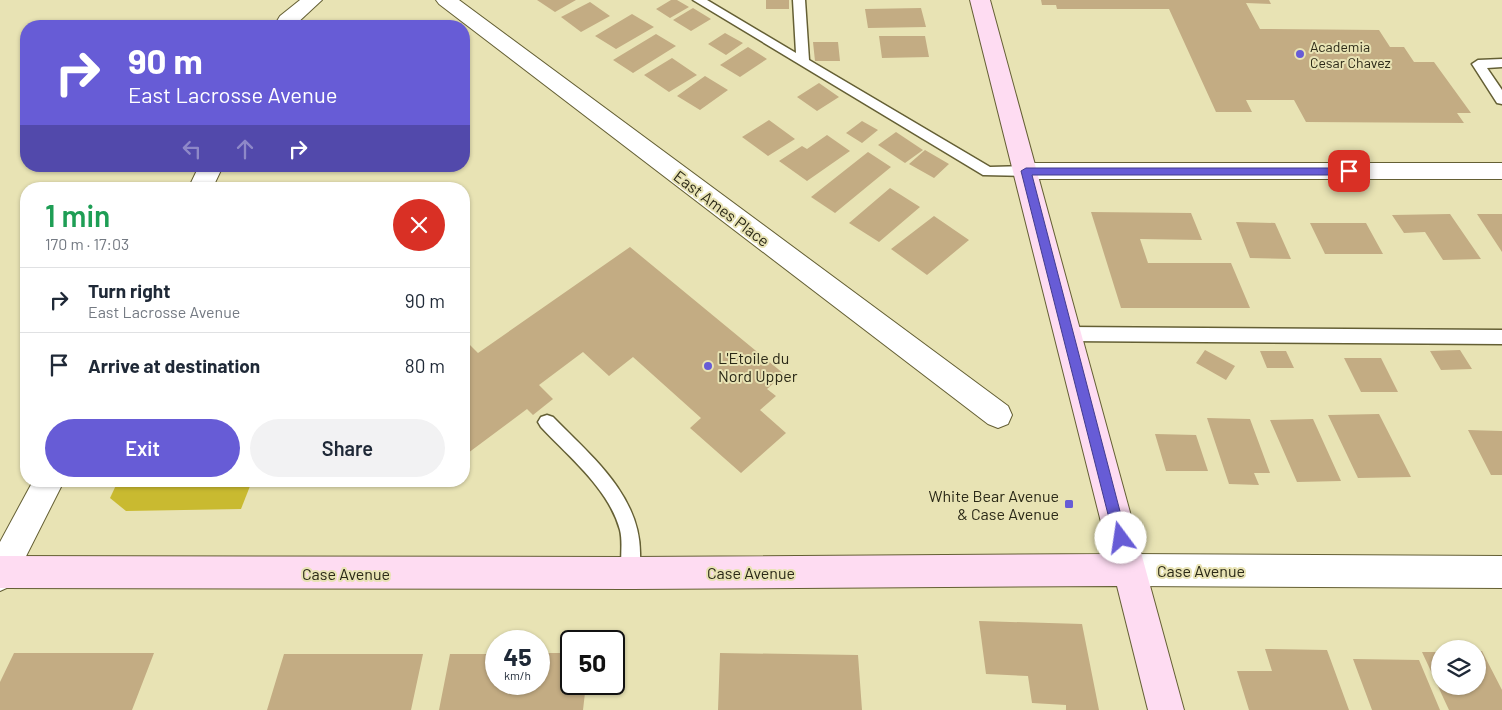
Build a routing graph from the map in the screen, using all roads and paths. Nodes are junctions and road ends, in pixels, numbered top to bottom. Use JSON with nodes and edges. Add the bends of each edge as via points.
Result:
{"nodes":[{"id":1,"x":312,"y":0,"type":"edge"},
{"id":2,"x":446,"y":0,"type":"edge"},
{"id":3,"x":699,"y":0,"type":"edge"},
{"id":4,"x":799,"y":0,"type":"edge"},
{"id":5,"x":980,"y":0,"type":"edge"},
{"id":6,"x":287,"y":20,"type":"edge"},
{"id":7,"x":803,"y":61,"type":"junction"},
{"id":8,"x":1502,"y":62,"type":"edge"},
{"id":9,"x":1502,"y":100,"type":"edge"},
{"id":10,"x":1026,"y":171,"type":"junction"},
{"id":11,"x":1502,"y":171,"type":"edge"},
{"id":12,"x":1068,"y":334,"type":"junction"},
{"id":13,"x":1502,"y":337,"type":"edge"},
{"id":14,"x":998,"y":415,"type":"dead end"},
{"id":15,"x":547,"y":422,"type":"dead end"},
{"id":16,"x":45,"y":487,"type":"edge"},
{"id":17,"x":1130,"y":570,"type":"junction"},
{"id":18,"x":1502,"y":572,"type":"edge"},
{"id":19,"x":1,"y":573,"type":"edge"},
{"id":20,"x":631,"y":573,"type":"junction"},
{"id":21,"x":1166,"y":710,"type":"edge"}],
"edges":[{"from":1,"to":6,"type":"street"},
{"from":2,"to":14,"type":"street","name":"East Ames Place"},
{"from":3,"to":7,"type":"lane"},
{"from":4,"to":7,"type":"lane"},
{"from":5,"to":10,"type":"street"},
{"from":7,"to":10,"type":"lane","via":[[988,172]]},
{"from":8,"to":9,"type":"lane","via":[[1478,64]]},
{"from":10,"to":11,"type":"street"},
{"from":10,"to":12,"type":"street"},
{"from":12,"to":13,"type":"lane"},
{"from":12,"to":17,"type":"street"},
{"from":15,"to":20,"type":"lane","via":[[618,505],[629,532]]},
{"from":16,"to":19,"type":"street"},
{"from":17,"to":18,"type":"street","name":"Case Avenue"},
{"from":17,"to":20,"type":"street","name":"Case Avenue"},
{"from":17,"to":21,"type":"street"},
{"from":19,"to":20,"type":"street","name":"Case Avenue"}]}
